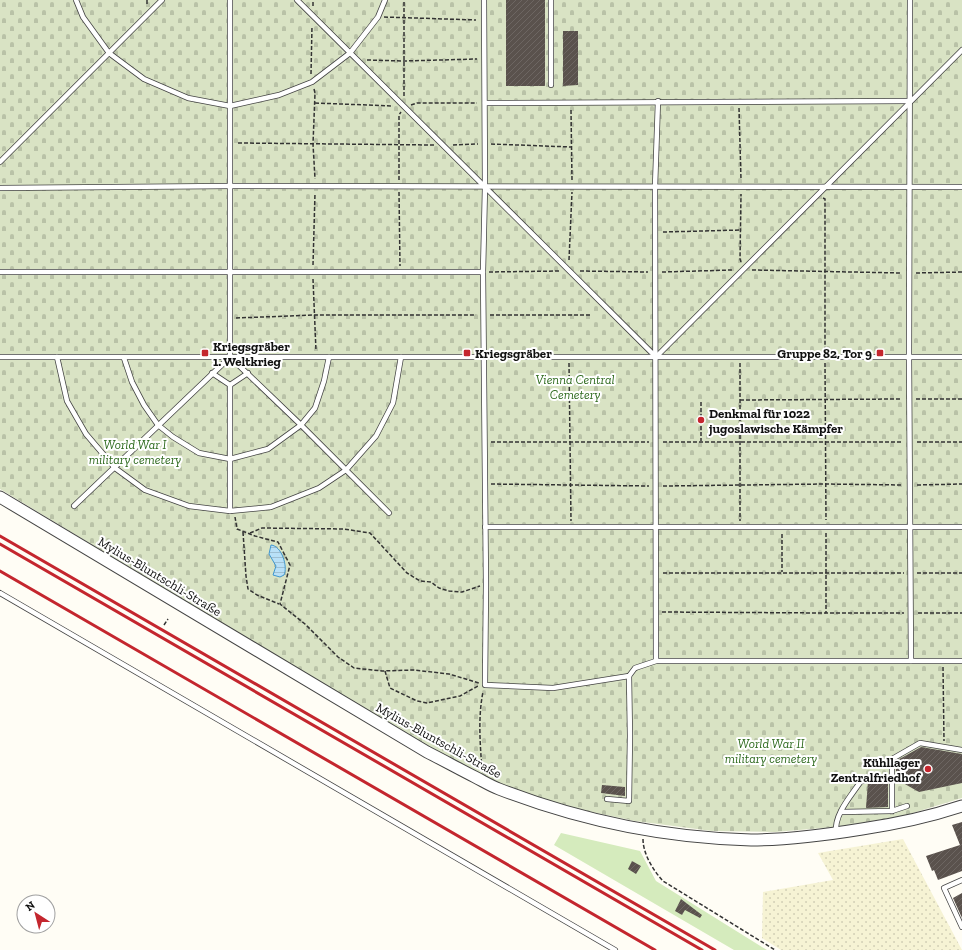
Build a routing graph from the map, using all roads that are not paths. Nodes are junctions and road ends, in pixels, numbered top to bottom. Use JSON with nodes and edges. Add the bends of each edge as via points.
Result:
{"nodes":[{"id":1,"x":76,"y":0,"type":"edge"},
{"id":2,"x":162,"y":0,"type":"edge"},
{"id":3,"x":230,"y":0,"type":"edge"},
{"id":4,"x":297,"y":0,"type":"edge"},
{"id":5,"x":385,"y":0,"type":"edge"},
{"id":6,"x":484,"y":0,"type":"edge"},
{"id":7,"x":551,"y":0,"type":"edge"},
{"id":8,"x":910,"y":0,"type":"edge"},
{"id":9,"x":962,"y":50,"type":"edge"},
{"id":10,"x":109,"y":53,"type":"junction"},
{"id":11,"x":350,"y":53,"type":"junction"},
{"id":12,"x":551,"y":85,"type":"dead end"},
{"id":13,"x":910,"y":101,"type":"junction"},
{"id":14,"x":658,"y":102,"type":"junction"},
{"id":15,"x":485,"y":103,"type":"junction"},
{"id":16,"x":230,"y":106,"type":"junction"},
{"id":17,"x":0,"y":162,"type":"edge"},
{"id":18,"x":230,"y":186,"type":"junction"},
{"id":19,"x":826,"y":186,"type":"junction"},
{"id":20,"x":655,"y":187,"type":"junction"},
{"id":21,"x":909,"y":187,"type":"junction"},
{"id":22,"x":962,"y":187,"type":"edge"},
{"id":23,"x":0,"y":188,"type":"edge"},
{"id":24,"x":485,"y":188,"type":"junction"},
{"id":25,"x":0,"y":272,"type":"edge"},
{"id":26,"x":230,"y":272,"type":"junction"},
{"id":27,"x":483,"y":272,"type":"junction"},
{"id":28,"x":0,"y":357,"type":"edge"},
{"id":29,"x":57,"y":357,"type":"junction"},
{"id":30,"x":230,"y":357,"type":"junction"},
{"id":31,"x":329,"y":357,"type":"junction"},
{"id":32,"x":656,"y":357,"type":"junction"},
{"id":33,"x":909,"y":357,"type":"junction"},
{"id":34,"x":962,"y":357,"type":"edge"},
{"id":35,"x":124,"y":358,"type":"junction"},
{"id":36,"x":401,"y":358,"type":"junction"},
{"id":37,"x":484,"y":358,"type":"junction"},
{"id":38,"x":212,"y":373,"type":"junction"},
{"id":39,"x":248,"y":373,"type":"junction"},
{"id":40,"x":230,"y":385,"type":"junction"},
{"id":41,"x":158,"y":425,"type":"junction"},
{"id":42,"x":301,"y":425,"type":"junction"},
{"id":43,"x":230,"y":459,"type":"junction"},
{"id":44,"x":115,"y":468,"type":"junction"},
{"id":45,"x":346,"y":470,"type":"junction"},
{"id":46,"x":0,"y":497,"type":"edge"},
{"id":47,"x":74,"y":506,"type":"dead end"},
{"id":48,"x":232,"y":511,"type":"junction"},
{"id":49,"x":390,"y":513,"type":"dead end"},
{"id":50,"x":485,"y":527,"type":"junction"},
{"id":51,"x":656,"y":527,"type":"junction"},
{"id":52,"x":910,"y":527,"type":"junction"},
{"id":53,"x":962,"y":527,"type":"edge"},
{"id":54,"x":0,"y":593,"type":"edge"},
{"id":55,"x":656,"y":661,"type":"junction"},
{"id":56,"x":911,"y":661,"type":"junction"},
{"id":57,"x":962,"y":661,"type":"edge"},
{"id":58,"x":628,"y":676,"type":"junction"},
{"id":59,"x":962,"y":750,"type":"edge"},
{"id":60,"x":864,"y":781,"type":"dead end"},
{"id":61,"x":607,"y":799,"type":"dead end"},
{"id":62,"x":907,"y":806,"type":"dead end"},
{"id":63,"x":962,"y":806,"type":"edge"},
{"id":64,"x":892,"y":811,"type":"junction"},
{"id":65,"x":841,"y":812,"type":"junction"},
{"id":66,"x":836,"y":833,"type":"junction"},
{"id":67,"x":962,"y":880,"type":"edge"},
{"id":68,"x":961,"y":925,"type":"edge"},
{"id":69,"x":615,"y":950,"type":"edge"}],
"edges":[{"from":1,"to":10,"type":"lane","via":[[83,17]]},
{"from":2,"to":10,"type":"lane"},
{"from":3,"to":16,"type":"lane"},
{"from":4,"to":11,"type":"lane"},
{"from":5,"to":11,"type":"lane","via":[[378,17]]},
{"from":6,"to":15,"type":"lane"},
{"from":7,"to":12,"type":"lane"},
{"from":8,"to":13,"type":"lane"},
{"from":9,"to":13,"type":"lane"},
{"from":10,"to":16,"type":"lane","via":[[144,79],[188,98]]},
{"from":10,"to":17,"type":"lane"},
{"from":11,"to":16,"type":"lane","via":[[311,82],[278,95]]},
{"from":11,"to":24,"type":"lane"},
{"from":13,"to":14,"type":"lane"},
{"from":13,"to":19,"type":"lane"},
{"from":13,"to":21,"type":"lane"},
{"from":14,"to":15,"type":"lane"},
{"from":14,"to":20,"type":"lane"},
{"from":15,"to":24,"type":"lane"},
{"from":16,"to":18,"type":"lane"},
{"from":18,"to":23,"type":"lane"},
{"from":18,"to":24,"type":"lane"},
{"from":18,"to":26,"type":"lane"},
{"from":19,"to":20,"type":"lane"},
{"from":19,"to":21,"type":"lane"},
{"from":19,"to":32,"type":"lane"},
{"from":20,"to":24,"type":"lane"},
{"from":20,"to":32,"type":"lane"},
{"from":21,"to":22,"type":"lane"},
{"from":21,"to":33,"type":"lane"},
{"from":24,"to":27,"type":"lane"},
{"from":24,"to":32,"type":"lane"},
{"from":25,"to":26,"type":"lane"},
{"from":26,"to":27,"type":"lane"},
{"from":26,"to":30,"type":"lane"},
{"from":27,"to":37,"type":"lane"},
{"from":28,"to":29,"type":"lane"},
{"from":29,"to":35,"type":"lane"},
{"from":29,"to":44,"type":"lane","via":[[67,401],[86,434]]},
{"from":30,"to":31,"type":"lane"},
{"from":30,"to":35,"type":"lane"},
{"from":30,"to":38,"type":"lane"},
{"from":30,"to":39,"type":"lane"},
{"from":31,"to":36,"type":"lane"},
{"from":31,"to":42,"type":"lane","via":[[315,408]]},
{"from":32,"to":33,"type":"lane"},
{"from":32,"to":37,"type":"lane"},
{"from":32,"to":51,"type":"lane"},
{"from":33,"to":34,"type":"lane"},
{"from":33,"to":52,"type":"lane"},
{"from":35,"to":41,"type":"lane","via":[[132,382]]},
{"from":36,"to":37,"type":"lane"},
{"from":36,"to":45,"type":"lane","via":[[393,403],[376,436]]},
{"from":37,"to":50,"type":"lane"},
{"from":38,"to":40,"type":"lane"},
{"from":38,"to":41,"type":"lane"},
{"from":39,"to":40,"type":"lane"},
{"from":39,"to":42,"type":"lane"},
{"from":40,"to":43,"type":"lane"},
{"from":41,"to":43,"type":"lane","via":[[199,453]]},
{"from":41,"to":44,"type":"lane"},
{"from":42,"to":43,"type":"lane","via":[[268,449]]},
{"from":42,"to":45,"type":"lane"},
{"from":43,"to":48,"type":"lane"},
{"from":44,"to":47,"type":"lane"},
{"from":44,"to":48,"type":"lane","via":[[145,490],[189,506]]},
{"from":45,"to":48,"type":"lane","via":[[319,488],[271,507]]},
{"from":45,"to":49,"type":"lane"},
{"from":46,"to":66,"type":"street","name":"Mylius-Bluntschli-Straße","via":[[420,748],[498,788],[574,814],[644,829],[700,837],[751,840]]},
{"from":50,"to":51,"type":"lane"},
{"from":50,"to":58,"type":"lane","via":[[485,685],[553,688]]},
{"from":51,"to":52,"type":"lane"},
{"from":51,"to":55,"type":"lane"},
{"from":52,"to":53,"type":"lane"},
{"from":52,"to":56,"type":"lane"},
{"from":54,"to":69,"type":"lane"},
{"from":55,"to":56,"type":"lane"},
{"from":55,"to":58,"type":"lane","via":[[636,668]]},
{"from":56,"to":57,"type":"lane"},
{"from":58,"to":61,"type":"lane","via":[[628,801]]},
{"from":59,"to":64,"type":"lane","via":[[920,743],[892,759]]},
{"from":60,"to":65,"type":"lane","via":[[861,781]]},
{"from":62,"to":64,"type":"lane"},
{"from":63,"to":66,"type":"street","name":"Mylius-Bluntschli-Straße","via":[[927,817]]},
{"from":64,"to":65,"type":"lane"},
{"from":65,"to":66,"type":"lane","via":[[835,827]]},
{"from":67,"to":68,"type":"lane","via":[[944,888]]}]}
